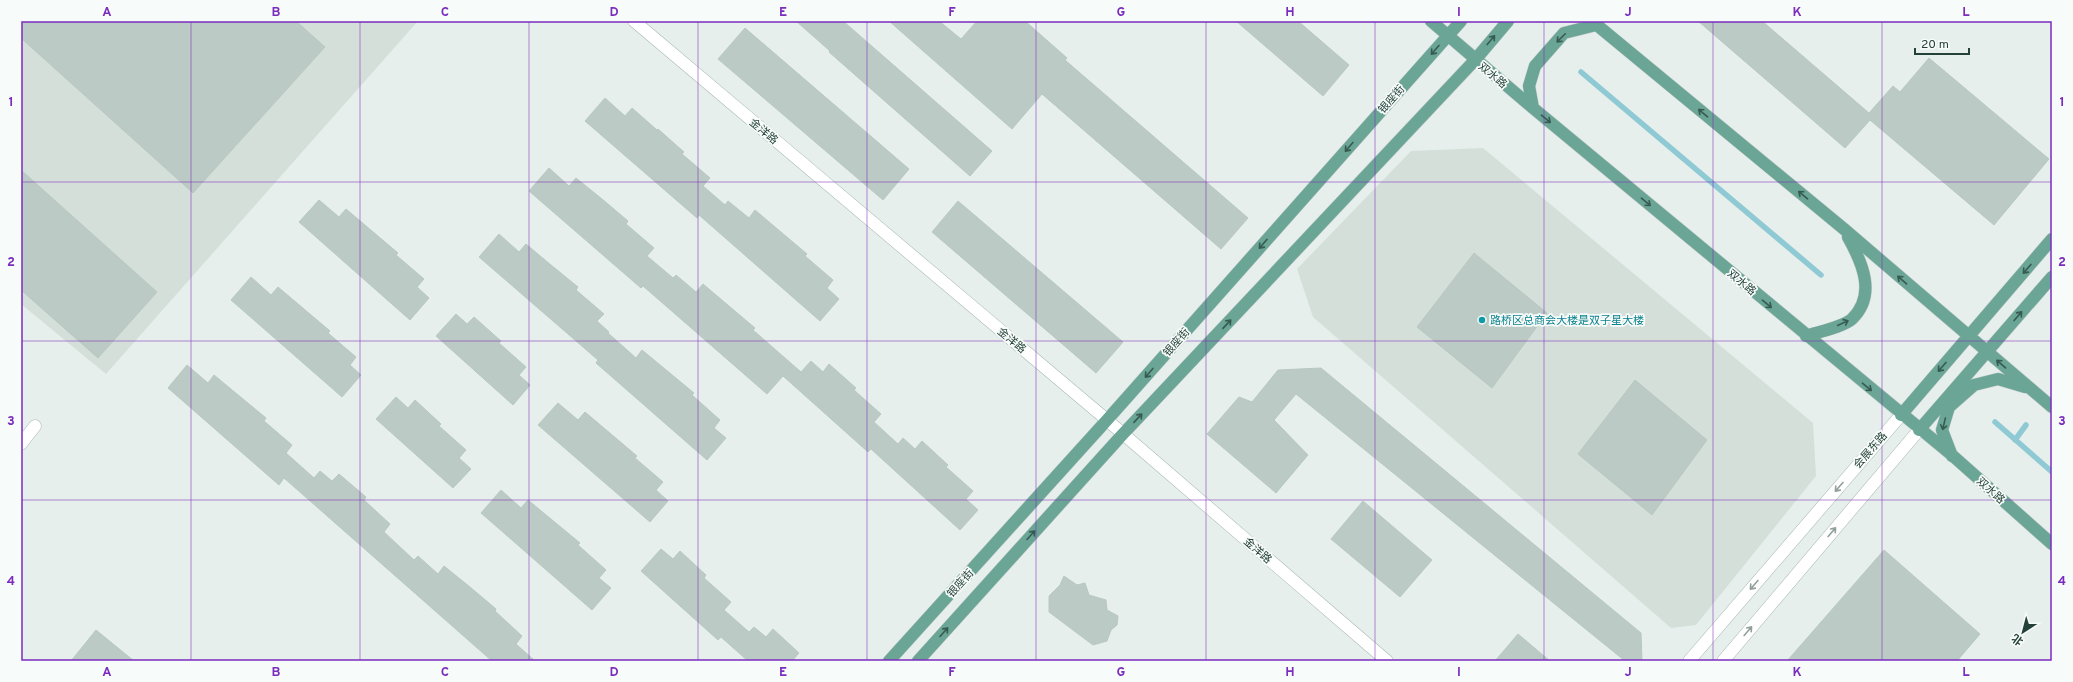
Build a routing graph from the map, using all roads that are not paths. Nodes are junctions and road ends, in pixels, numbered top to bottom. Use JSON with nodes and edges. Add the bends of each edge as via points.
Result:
{"nodes":[{"id":1,"x":634,"y":21,"type":"edge"},
{"id":2,"x":1431,"y":21,"type":"edge"},
{"id":3,"x":1461,"y":21,"type":"edge"},
{"id":4,"x":1508,"y":21,"type":"edge"},
{"id":5,"x":1594,"y":23,"type":"edge"},
{"id":6,"x":1448,"y":35,"type":"junction"},
{"id":7,"x":1475,"y":60,"type":"junction"},
{"id":8,"x":1532,"y":108,"type":"junction"},
{"id":9,"x":1844,"y":230,"type":"junction"},
{"id":10,"x":2052,"y":239,"type":"edge"},
{"id":11,"x":2052,"y":277,"type":"edge"},
{"id":12,"x":1806,"y":336,"type":"junction"},
{"id":13,"x":1968,"y":337,"type":"junction"},
{"id":14,"x":1987,"y":352,"type":"junction"},
{"id":15,"x":2030,"y":388,"type":"junction"},
{"id":16,"x":2052,"y":407,"type":"edge"},
{"id":17,"x":1901,"y":415,"type":"junction"},
{"id":18,"x":1107,"y":420,"type":"junction"},
{"id":19,"x":35,"y":426,"type":"dead end"},
{"id":20,"x":1919,"y":430,"type":"junction"},
{"id":21,"x":1122,"y":434,"type":"junction"},
{"id":22,"x":21,"y":444,"type":"edge"},
{"id":23,"x":1952,"y":456,"type":"junction"},
{"id":24,"x":2052,"y":544,"type":"edge"},
{"id":25,"x":889,"y":661,"type":"edge"},
{"id":26,"x":918,"y":661,"type":"edge"},
{"id":27,"x":1387,"y":661,"type":"edge"},
{"id":28,"x":1689,"y":661,"type":"edge"},
{"id":29,"x":1723,"y":661,"type":"edge"}],
"edges":[{"from":1,"to":18,"type":"street","name":"金洋路"},
{"from":2,"to":6,"type":"main road","name":"双水路"},
{"from":3,"to":6,"type":"main road","name":"银座街"},
{"from":7,"to":4,"type":"main road","name":"银座街","one_way":true},
{"from":5,"to":8,"type":"main road","one_way":true,"via":[[1564,33],[1535,66],[1530,86]]},
{"from":9,"to":5,"type":"main road","one_way":true},
{"from":6,"to":7,"type":"main road","name":"双水路"},
{"from":6,"to":18,"type":"main road","name":"银座街","one_way":true},
{"from":7,"to":8,"type":"main road","name":"双水路"},
{"from":21,"to":7,"type":"main road","name":"银座街","one_way":true},
{"from":8,"to":12,"type":"main road","name":"双水路","one_way":true},
{"from":12,"to":9,"type":"main road","one_way":true,"via":[[1852,319],[1865,299],[1865,276]]},
{"from":13,"to":9,"type":"main road","one_way":true},
{"from":10,"to":13,"type":"main road","name":"会展东路","one_way":true},
{"from":14,"to":11,"type":"main road","one_way":true},
{"from":12,"to":17,"type":"main road","name":"双水路","one_way":true},
{"from":13,"to":14,"type":"main road"},
{"from":13,"to":17,"type":"main road","name":"会展东路","one_way":true},
{"from":15,"to":14,"type":"main road","one_way":true},
{"from":14,"to":20,"type":"main road"},
{"from":15,"to":16,"type":"main road"},
{"from":15,"to":23,"type":"main road","one_way":true,"via":[[1998,379],[1974,385],[1949,407],[1942,430]]},
{"from":17,"to":20,"type":"main road","name":"双水路"},
{"from":17,"to":28,"type":"street","name":"会展东路","one_way":true},
{"from":18,"to":21,"type":"street","name":"金洋路"},
{"from":18,"to":25,"type":"main road","name":"银座街"},
{"from":19,"to":22,"type":"street"},
{"from":20,"to":23,"type":"main road","name":"双水路"},
{"from":29,"to":20,"type":"street","one_way":true},
{"from":26,"to":21,"type":"main road","name":"银座街","one_way":true},
{"from":21,"to":27,"type":"street","name":"金洋路"},
{"from":23,"to":24,"type":"main road","name":"双水路"}]}
